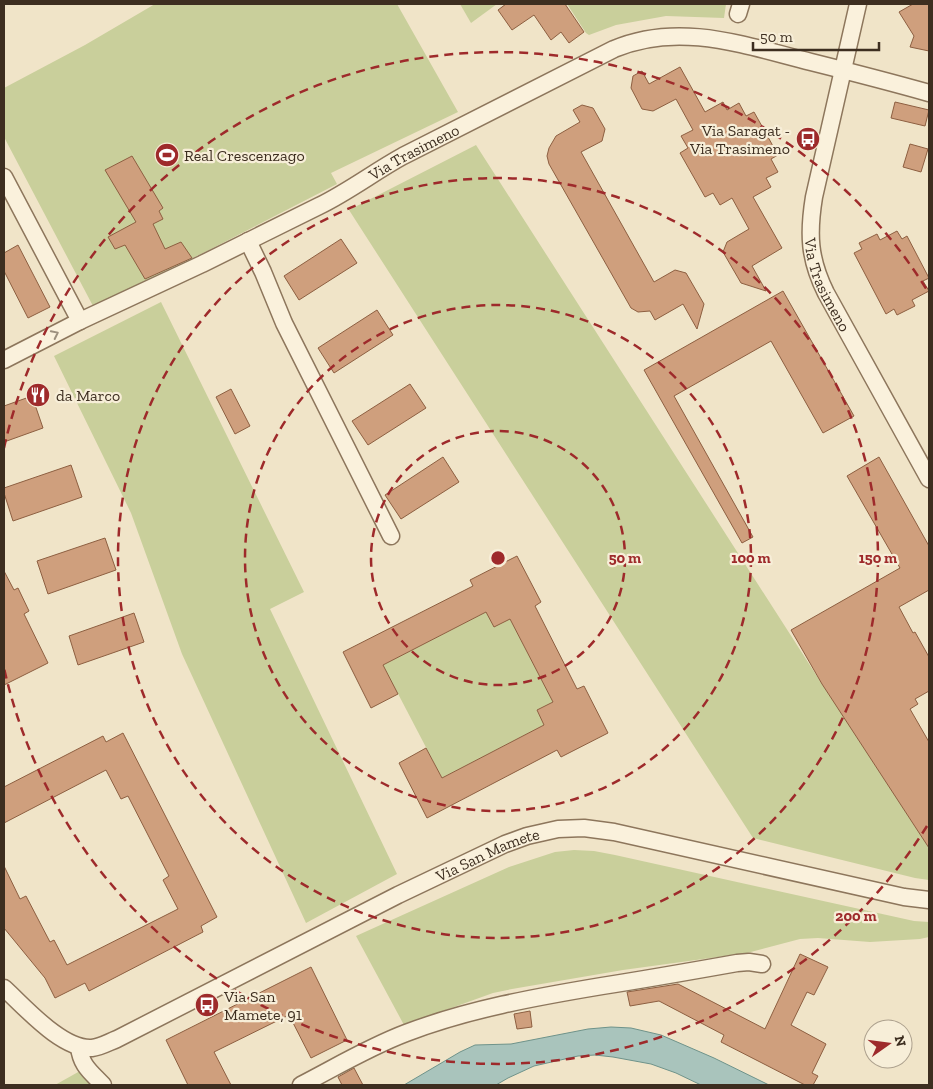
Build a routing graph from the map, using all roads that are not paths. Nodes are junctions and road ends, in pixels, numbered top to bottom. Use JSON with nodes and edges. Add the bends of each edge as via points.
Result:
{"nodes":[{"id":1,"x":858,"y":4,"type":"edge"},
{"id":2,"x":843,"y":70,"type":"junction"},
{"id":3,"x":929,"y":93,"type":"edge"},
{"id":4,"x":4,"y":177,"type":"edge"},
{"id":5,"x":248,"y":241,"type":"junction"},
{"id":6,"x":80,"y":321,"type":"junction"},
{"id":7,"x":4,"y":360,"type":"edge"},
{"id":8,"x":929,"y":479,"type":"edge"},
{"id":9,"x":391,"y":536,"type":"dead end"},
{"id":10,"x":929,"y":900,"type":"edge"},
{"id":11,"x":762,"y":964,"type":"dead end"},
{"id":12,"x":4,"y":988,"type":"edge"},
{"id":13,"x":79,"y":1047,"type":"junction"},
{"id":14,"x":104,"y":1085,"type":"edge"},
{"id":15,"x":301,"y":1085,"type":"edge"}],
"edges":[{"from":1,"to":2,"type":"street"},
{"from":2,"to":3,"type":"street","name":"Via Trasimeno"},
{"from":2,"to":5,"type":"street","name":"Via Trasimeno","via":[[747,45],[699,37],[662,37],[632,43],[403,156],[337,197]]},
{"from":2,"to":8,"type":"street","name":"Via Trasimeno","via":[[814,197],[811,216],[813,258],[826,293]]},
{"from":4,"to":6,"type":"street"},
{"from":5,"to":6,"type":"street","name":"Via Trasimeno"},
{"from":5,"to":9,"type":"street","via":[[284,323]]},
{"from":7,"to":6,"type":"street","name":"Via Trasimeno","one_way":true},
{"from":10,"to":13,"type":"street","name":"Via San Mamete","via":[[614,832],[584,828],[550,830],[505,844],[420,885],[117,1039],[93,1048]]},
{"from":11,"to":15,"type":"street","via":[[743,963],[504,1004],[413,1030]]},
{"from":12,"to":13,"type":"street","via":[[50,1030]]},
{"from":13,"to":14,"type":"street","via":[[83,1064]]}]}
